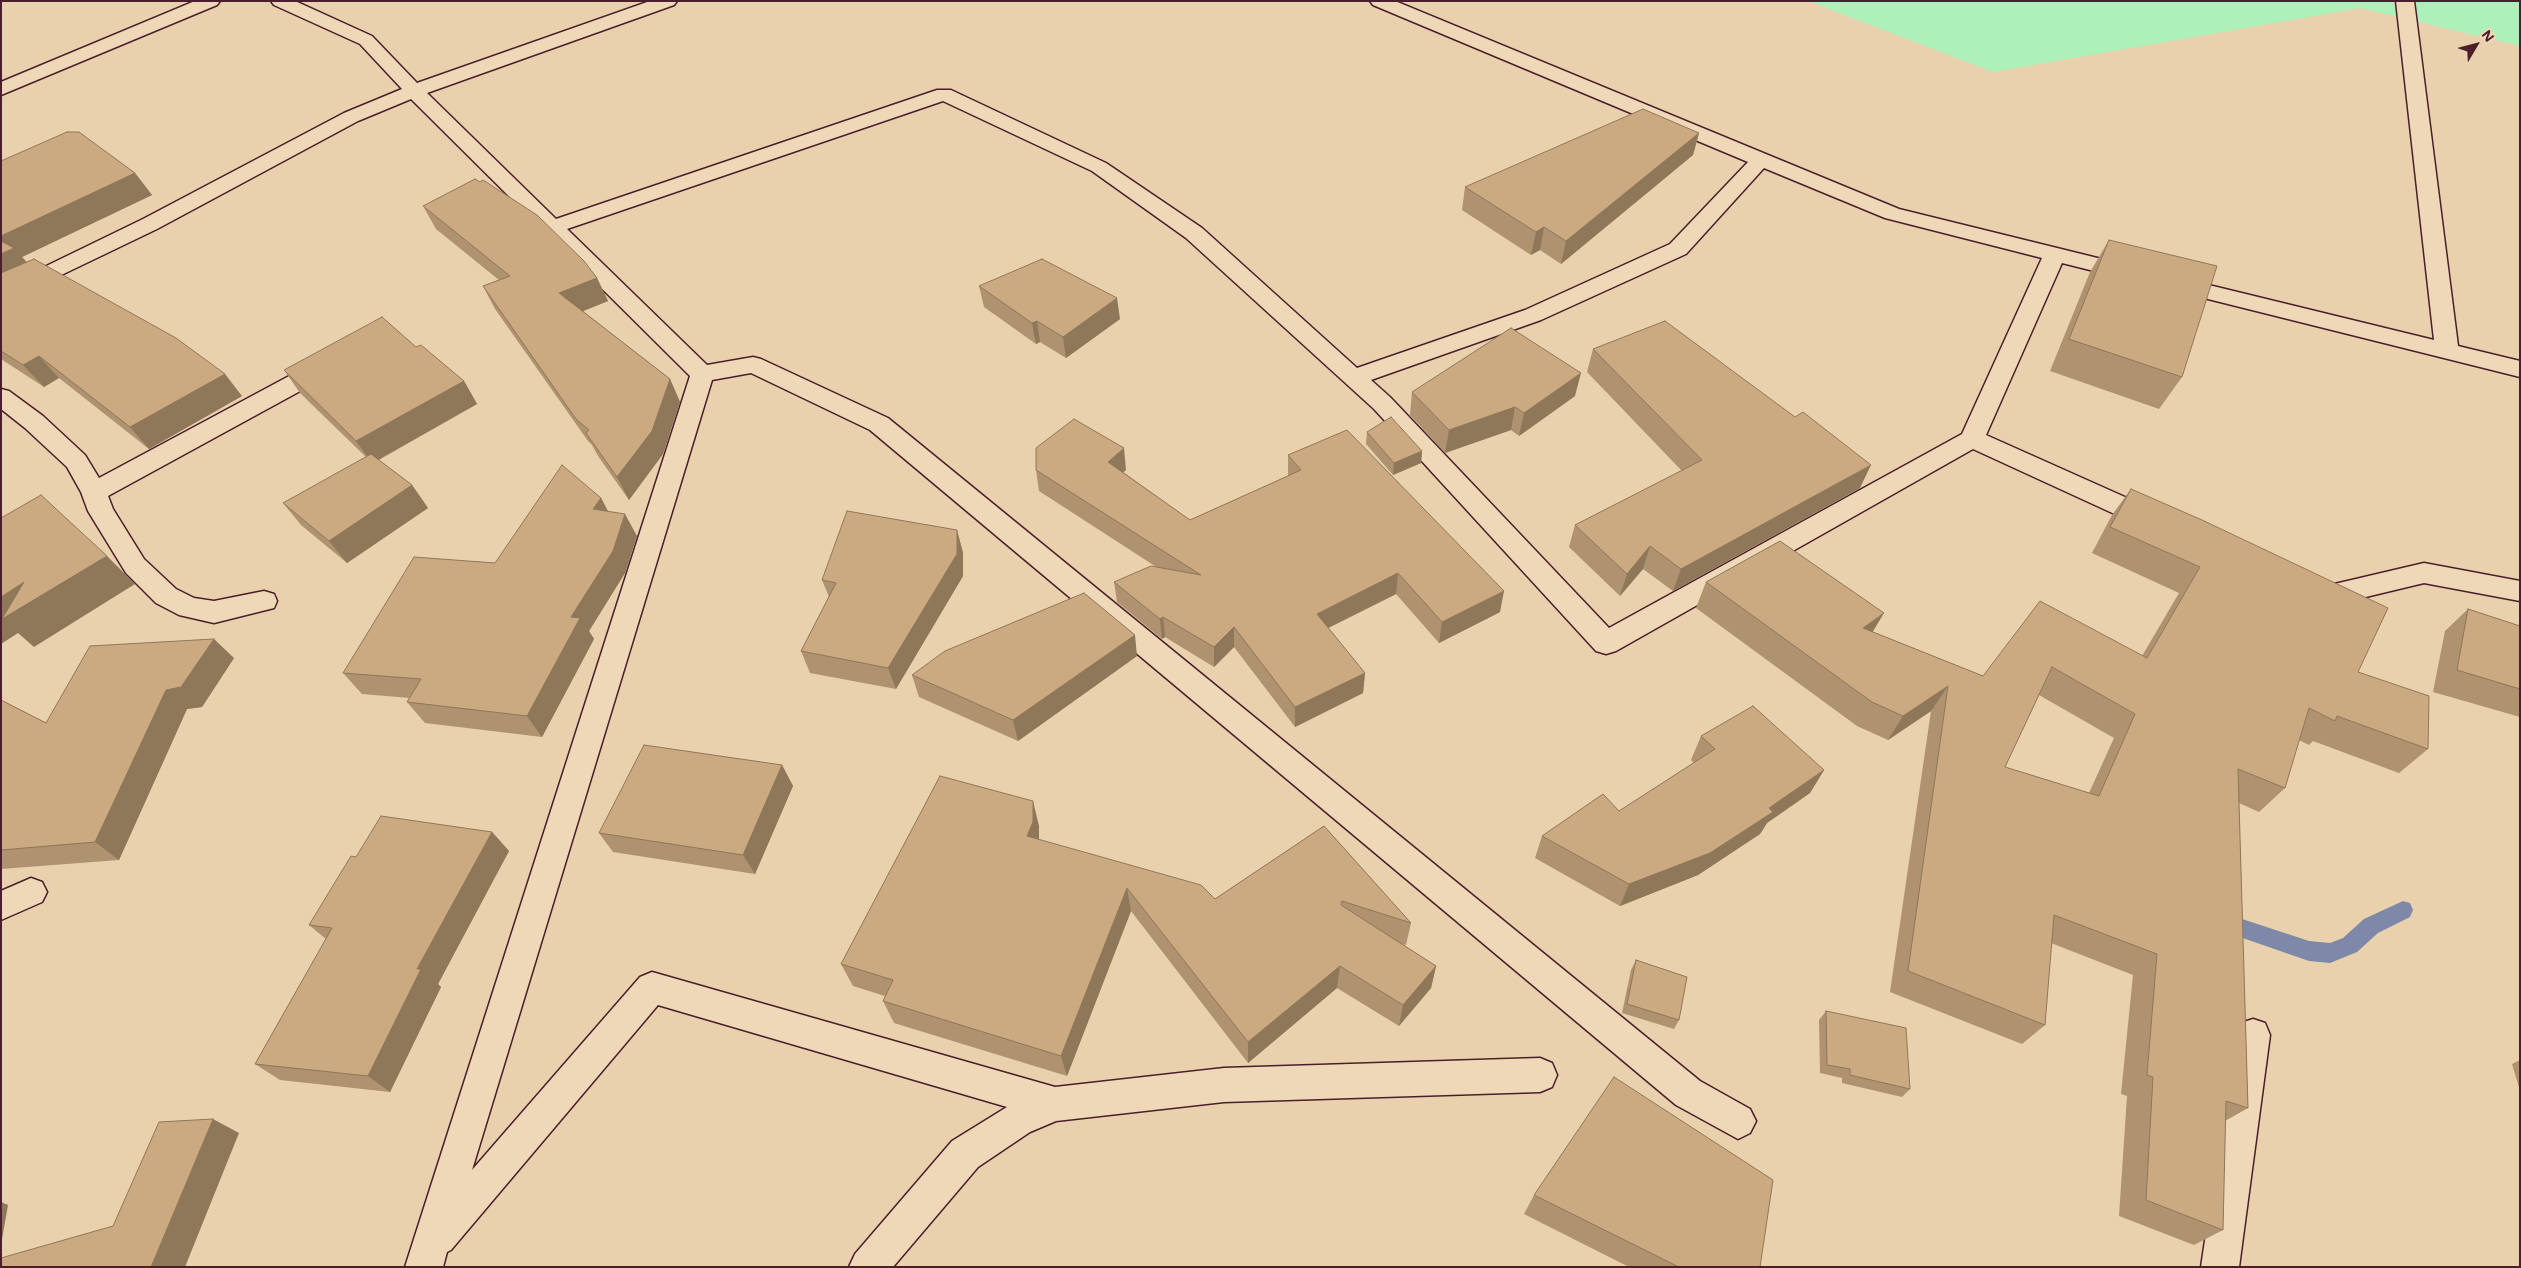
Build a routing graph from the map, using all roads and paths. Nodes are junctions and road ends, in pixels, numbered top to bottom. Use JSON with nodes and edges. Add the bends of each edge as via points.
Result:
{"nodes":[{"id":1,"x":211,"y":1,"type":"edge"},
{"id":2,"x":280,"y":1,"type":"edge"},
{"id":3,"x":668,"y":1,"type":"edge"},
{"id":4,"x":1379,"y":1,"type":"edge"},
{"id":5,"x":2406,"y":1,"type":"edge"},
{"id":6,"x":1,"y":90,"type":"edge"},
{"id":7,"x":414,"y":91,"type":"junction"},
{"id":8,"x":1762,"y":160,"type":"junction"},
{"id":9,"x":553,"y":227,"type":"junction"},
{"id":10,"x":2055,"y":254,"type":"junction"},
{"id":11,"x":1,"y":297,"type":"edge"},
{"id":12,"x":2447,"y":351,"type":"junction"},
{"id":13,"x":331,"y":364,"type":"edge"},
{"id":14,"x":2520,"y":369,"type":"edge"},
{"id":15,"x":702,"y":374,"type":"junction"},
{"id":16,"x":1355,"y":377,"type":"junction"},
{"id":17,"x":1,"y":397,"type":"edge"},
{"id":18,"x":1972,"y":440,"type":"junction"},
{"id":19,"x":94,"y":492,"type":"junction"},
{"id":20,"x":2179,"y":532,"type":"edge"},
{"id":21,"x":2296,"y":584,"type":"edge"},
{"id":22,"x":2520,"y":591,"type":"edge"},
{"id":23,"x":264,"y":601,"type":"dead end"},
{"id":24,"x":31,"y":892,"type":"dead end"},
{"id":25,"x":1,"y":906,"type":"edge"},
{"id":26,"x":2254,"y":1035,"type":"dead end"},
{"id":27,"x":1540,"y":1075,"type":"dead end"},
{"id":28,"x":1055,"y":1104,"type":"junction"},
{"id":29,"x":1738,"y":1121,"type":"dead end"},
{"id":30,"x":428,"y":1256,"type":"edge"},
{"id":31,"x":868,"y":1267,"type":"edge"},
{"id":32,"x":2220,"y":1267,"type":"edge"}],
"edges":[{"from":1,"to":6,"type":"street","via":[[165,12]]},
{"from":2,"to":7,"type":"street","via":[[366,40]]},
{"from":3,"to":7,"type":"street"},
{"from":4,"to":8,"type":"street"},
{"from":5,"to":12,"type":"street"},
{"from":7,"to":9,"type":"street"},
{"from":7,"to":11,"type":"street","via":[[351,117],[150,224]]},
{"from":8,"to":10,"type":"street","via":[[1892,214]]},
{"from":8,"to":16,"type":"street","via":[[1678,249],[1533,315]]},
{"from":9,"to":15,"type":"street"},
{"from":9,"to":16,"type":"street","via":[[944,94],[1100,167],[1194,233]]},
{"from":10,"to":12,"type":"street"},
{"from":10,"to":18,"type":"street"},
{"from":12,"to":14,"type":"street"},
{"from":13,"to":19,"type":"street"},
{"from":15,"to":29,"type":"street","via":[[753,365],[879,424],[1688,1093]]},
{"from":15,"to":30,"type":"street"},
{"from":16,"to":18,"type":"street","via":[[1606,643]]},
{"from":17,"to":19,"type":"street","via":[[76,461]]},
{"from":18,"to":20,"type":"street"},
{"from":19,"to":23,"type":"street","via":[[101,511],[135,566],[166,596],[189,608],[214,612]]},
{"from":21,"to":22,"type":"street","via":[[2324,597],[2424,573]]},
{"from":24,"to":25,"type":"street"},
{"from":26,"to":32,"type":"street"},
{"from":27,"to":28,"type":"street","via":[[1224,1085]]},
{"from":28,"to":30,"type":"street","via":[[652,988]]},
{"from":28,"to":31,"type":"street","via":[[1018,1120],[965,1154]]}]}
